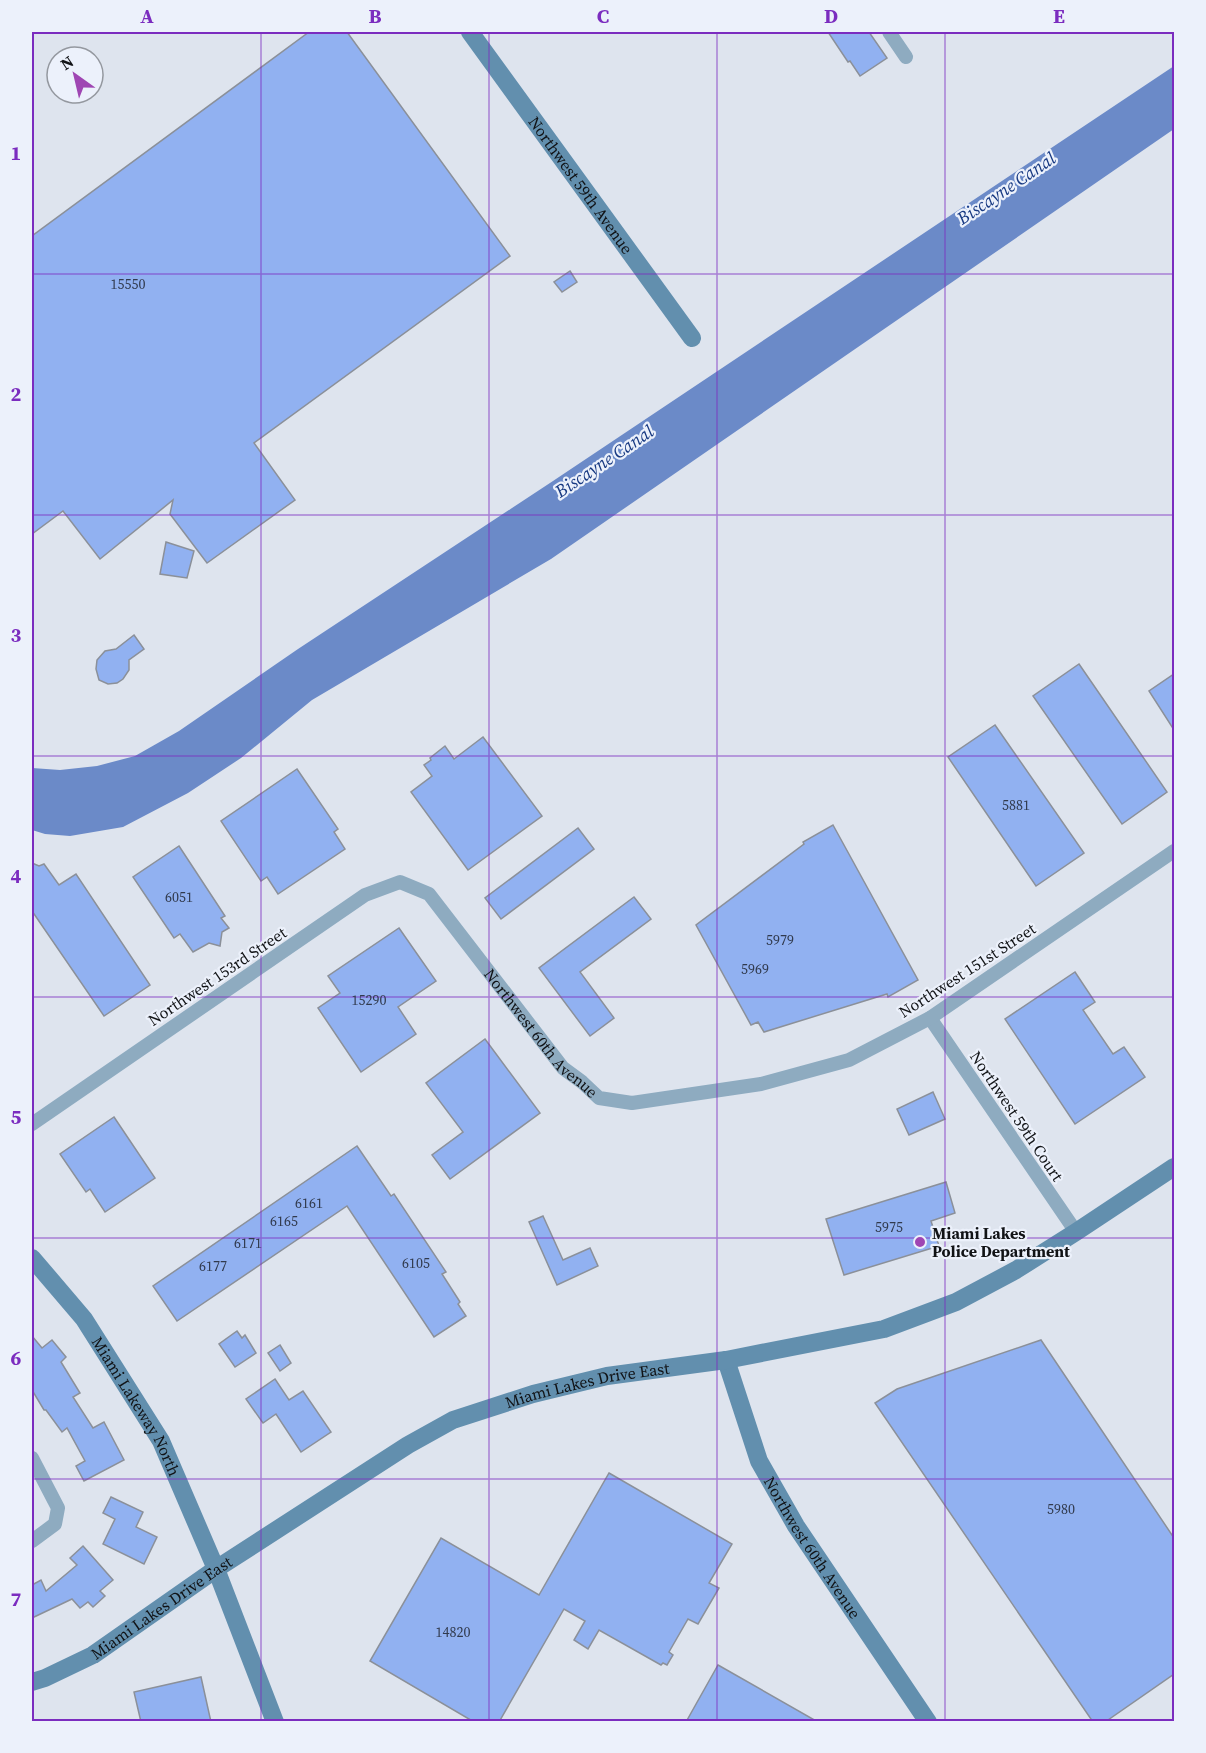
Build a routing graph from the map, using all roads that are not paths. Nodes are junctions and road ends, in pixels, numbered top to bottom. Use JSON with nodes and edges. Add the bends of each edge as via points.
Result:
{"nodes":[{"id":1,"x":470,"y":32,"type":"edge"},
{"id":2,"x":889,"y":32,"type":"edge"},
{"id":3,"x":906,"y":57,"type":"dead end"},
{"id":4,"x":692,"y":338,"type":"dead end"},
{"id":5,"x":1174,"y":851,"type":"edge"},
{"id":6,"x":429,"y":894,"type":"joint"},
{"id":7,"x":930,"y":1018,"type":"junction"},
{"id":8,"x":761,"y":1084,"type":"joint"},
{"id":9,"x":32,"y":1124,"type":"edge"},
{"id":10,"x":1174,"y":1167,"type":"edge"},
{"id":11,"x":1076,"y":1233,"type":"junction"},
{"id":12,"x":32,"y":1258,"type":"edge"},
{"id":13,"x":726,"y":1360,"type":"junction"},
{"id":14,"x":32,"y":1458,"type":"edge"},
{"id":15,"x":32,"y":1541,"type":"edge"},
{"id":16,"x":216,"y":1569,"type":"junction"},
{"id":17,"x":32,"y":1682,"type":"edge"},
{"id":18,"x":275,"y":1722,"type":"edge"},
{"id":19,"x":928,"y":1722,"type":"edge"}],
"edges":[{"from":1,"to":4,"type":"street","name":"Northwest 59th Avenue"},
{"from":2,"to":3,"type":"street"},
{"from":5,"to":7,"type":"street","name":"Northwest 151st Street"},
{"from":6,"to":8,"type":"street","name":"Northwest 60th Avenue","via":[[563,1068],[599,1098],[632,1103]]},
{"from":6,"to":9,"type":"street","name":"Northwest 153rd Street","via":[[400,882],[365,895]]},
{"from":7,"to":8,"type":"street","name":"Northwest 151st Street","via":[[849,1060]]},
{"from":7,"to":11,"type":"street","name":"Northwest 59th Court"},
{"from":10,"to":11,"type":"street","name":"Miami Lakes Drive East"},
{"from":11,"to":13,"type":"street","name":"Miami Lakes Drive East","via":[[956,1302],[884,1329]]},
{"from":12,"to":16,"type":"street","name":"Miami Lakeway North","via":[[84,1319],[161,1441]]},
{"from":13,"to":16,"type":"street","name":"Miami Lakes Drive East","via":[[607,1376],[533,1394],[453,1420]]},
{"from":13,"to":19,"type":"street","name":"Northwest 60th Avenue","via":[[764,1470],[796,1526]]},
{"from":14,"to":15,"type":"street","via":[[58,1508],[55,1524]]},
{"from":16,"to":17,"type":"street","name":"Miami Lakes Drive East","via":[[93,1655]]},
{"from":16,"to":18,"type":"street","name":"Miami Lakeway North"}]}
